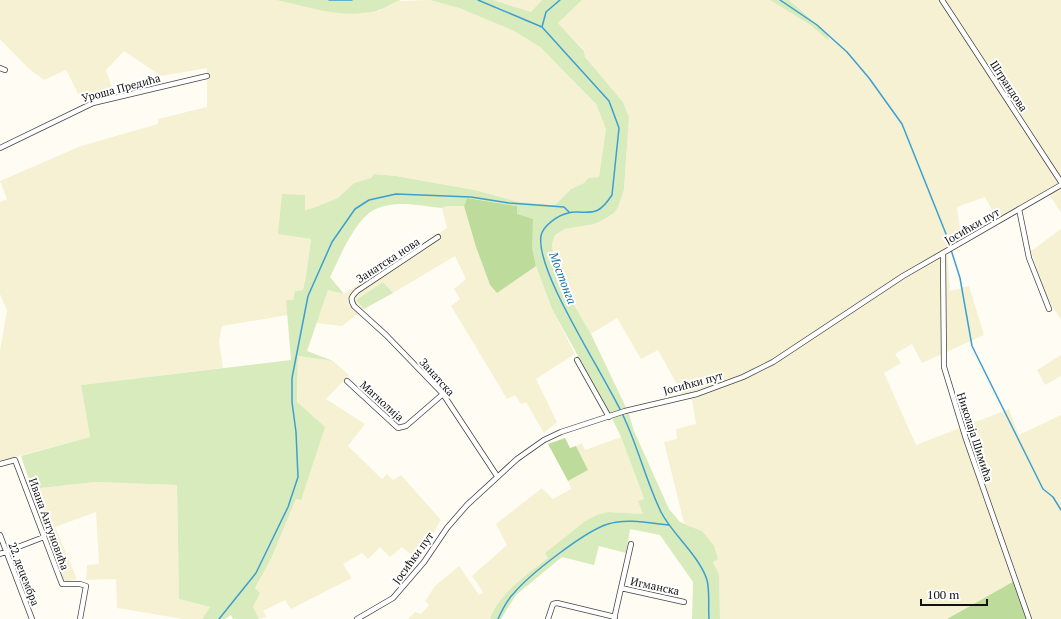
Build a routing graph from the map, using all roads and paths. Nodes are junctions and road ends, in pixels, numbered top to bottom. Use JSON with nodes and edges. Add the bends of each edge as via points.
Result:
{"nodes":[{"id":1,"x":942,"y":0,"type":"edge"},
{"id":2,"x":0,"y":68,"type":"edge"},
{"id":3,"x":5,"y":70,"type":"dead end"},
{"id":4,"x":207,"y":76,"type":"dead end"},
{"id":5,"x":0,"y":148,"type":"edge"},
{"id":6,"x":1061,"y":182,"type":"edge"},
{"id":7,"x":1061,"y":185,"type":"edge"},
{"id":8,"x":1019,"y":209,"type":"junction"},
{"id":9,"x":438,"y":237,"type":"dead end"},
{"id":10,"x":944,"y":252,"type":"junction"},
{"id":11,"x":351,"y":300,"type":"joint"},
{"id":12,"x":1049,"y":309,"type":"dead end"},
{"id":13,"x":578,"y":360,"type":"dead end"},
{"id":14,"x":347,"y":381,"type":"dead end"},
{"id":15,"x":443,"y":394,"type":"junction"},
{"id":16,"x":610,"y":416,"type":"junction"},
{"id":17,"x":0,"y":464,"type":"edge"},
{"id":18,"x":497,"y":476,"type":"junction"},
{"id":19,"x":0,"y":535,"type":"edge"},
{"id":20,"x":44,"y":537,"type":"junction"},
{"id":21,"x":631,"y":544,"type":"dead end"},
{"id":22,"x":6,"y":551,"type":"junction"},
{"id":23,"x":0,"y":554,"type":"edge"},
{"id":24,"x":621,"y":588,"type":"junction"},
{"id":25,"x":684,"y":602,"type":"dead end"},
{"id":26,"x":614,"y":618,"type":"edge"},
{"id":27,"x":32,"y":619,"type":"edge"},
{"id":28,"x":80,"y":619,"type":"edge"},
{"id":29,"x":357,"y":619,"type":"edge"},
{"id":30,"x":548,"y":619,"type":"edge"},
{"id":31,"x":1029,"y":619,"type":"edge"}],
"edges":[{"from":1,"to":6,"type":"street","name":"Штрандова"},
{"from":2,"to":3,"type":"street"},
{"from":4,"to":5,"type":"street","name":"Уроша Предића","via":[[93,103]]},
{"from":7,"to":8,"type":"street","name":"Јосићки пут"},
{"from":8,"to":10,"type":"street","name":"Јосићки пут"},
{"from":8,"to":12,"type":"street","via":[[1030,258]]},
{"from":9,"to":11,"type":"street","name":"Занатска нова","via":[[356,291]]},
{"from":10,"to":16,"type":"street","name":"Јосићки пут","via":[[773,362],[743,377],[698,394]]},
{"from":10,"to":31,"type":"street","name":"Николаја Шимића","via":[[944,367],[966,439]]},
{"from":11,"to":15,"type":"street","name":"Занатска","via":[[354,306]]},
{"from":13,"to":16,"type":"street"},
{"from":14,"to":15,"type":"street","name":"Магнолија","via":[[398,428],[406,426]]},
{"from":15,"to":18,"type":"street","name":"Занатска"},
{"from":16,"to":18,"type":"street","name":"Јосићки пут","via":[[544,440]]},
{"from":17,"to":20,"type":"street","name":"Ивана Антуновића","via":[[15,460]]},
{"from":18,"to":29,"type":"street","name":"Јосићки пут","via":[[447,528],[424,562],[394,598]]},
{"from":19,"to":22,"type":"street","name":"22. децембра"},
{"from":20,"to":22,"type":"street"},
{"from":20,"to":28,"type":"street","name":"Ивана Антуновића","via":[[62,584],[86,586]]},
{"from":21,"to":24,"type":"street"},
{"from":22,"to":23,"type":"street"},
{"from":22,"to":27,"type":"street","name":"22. децембра"},
{"from":24,"to":25,"type":"street","name":"Игманска"},
{"from":24,"to":26,"type":"street"},
{"from":26,"to":30,"type":"street","via":[[556,603],[550,609]]}]}
